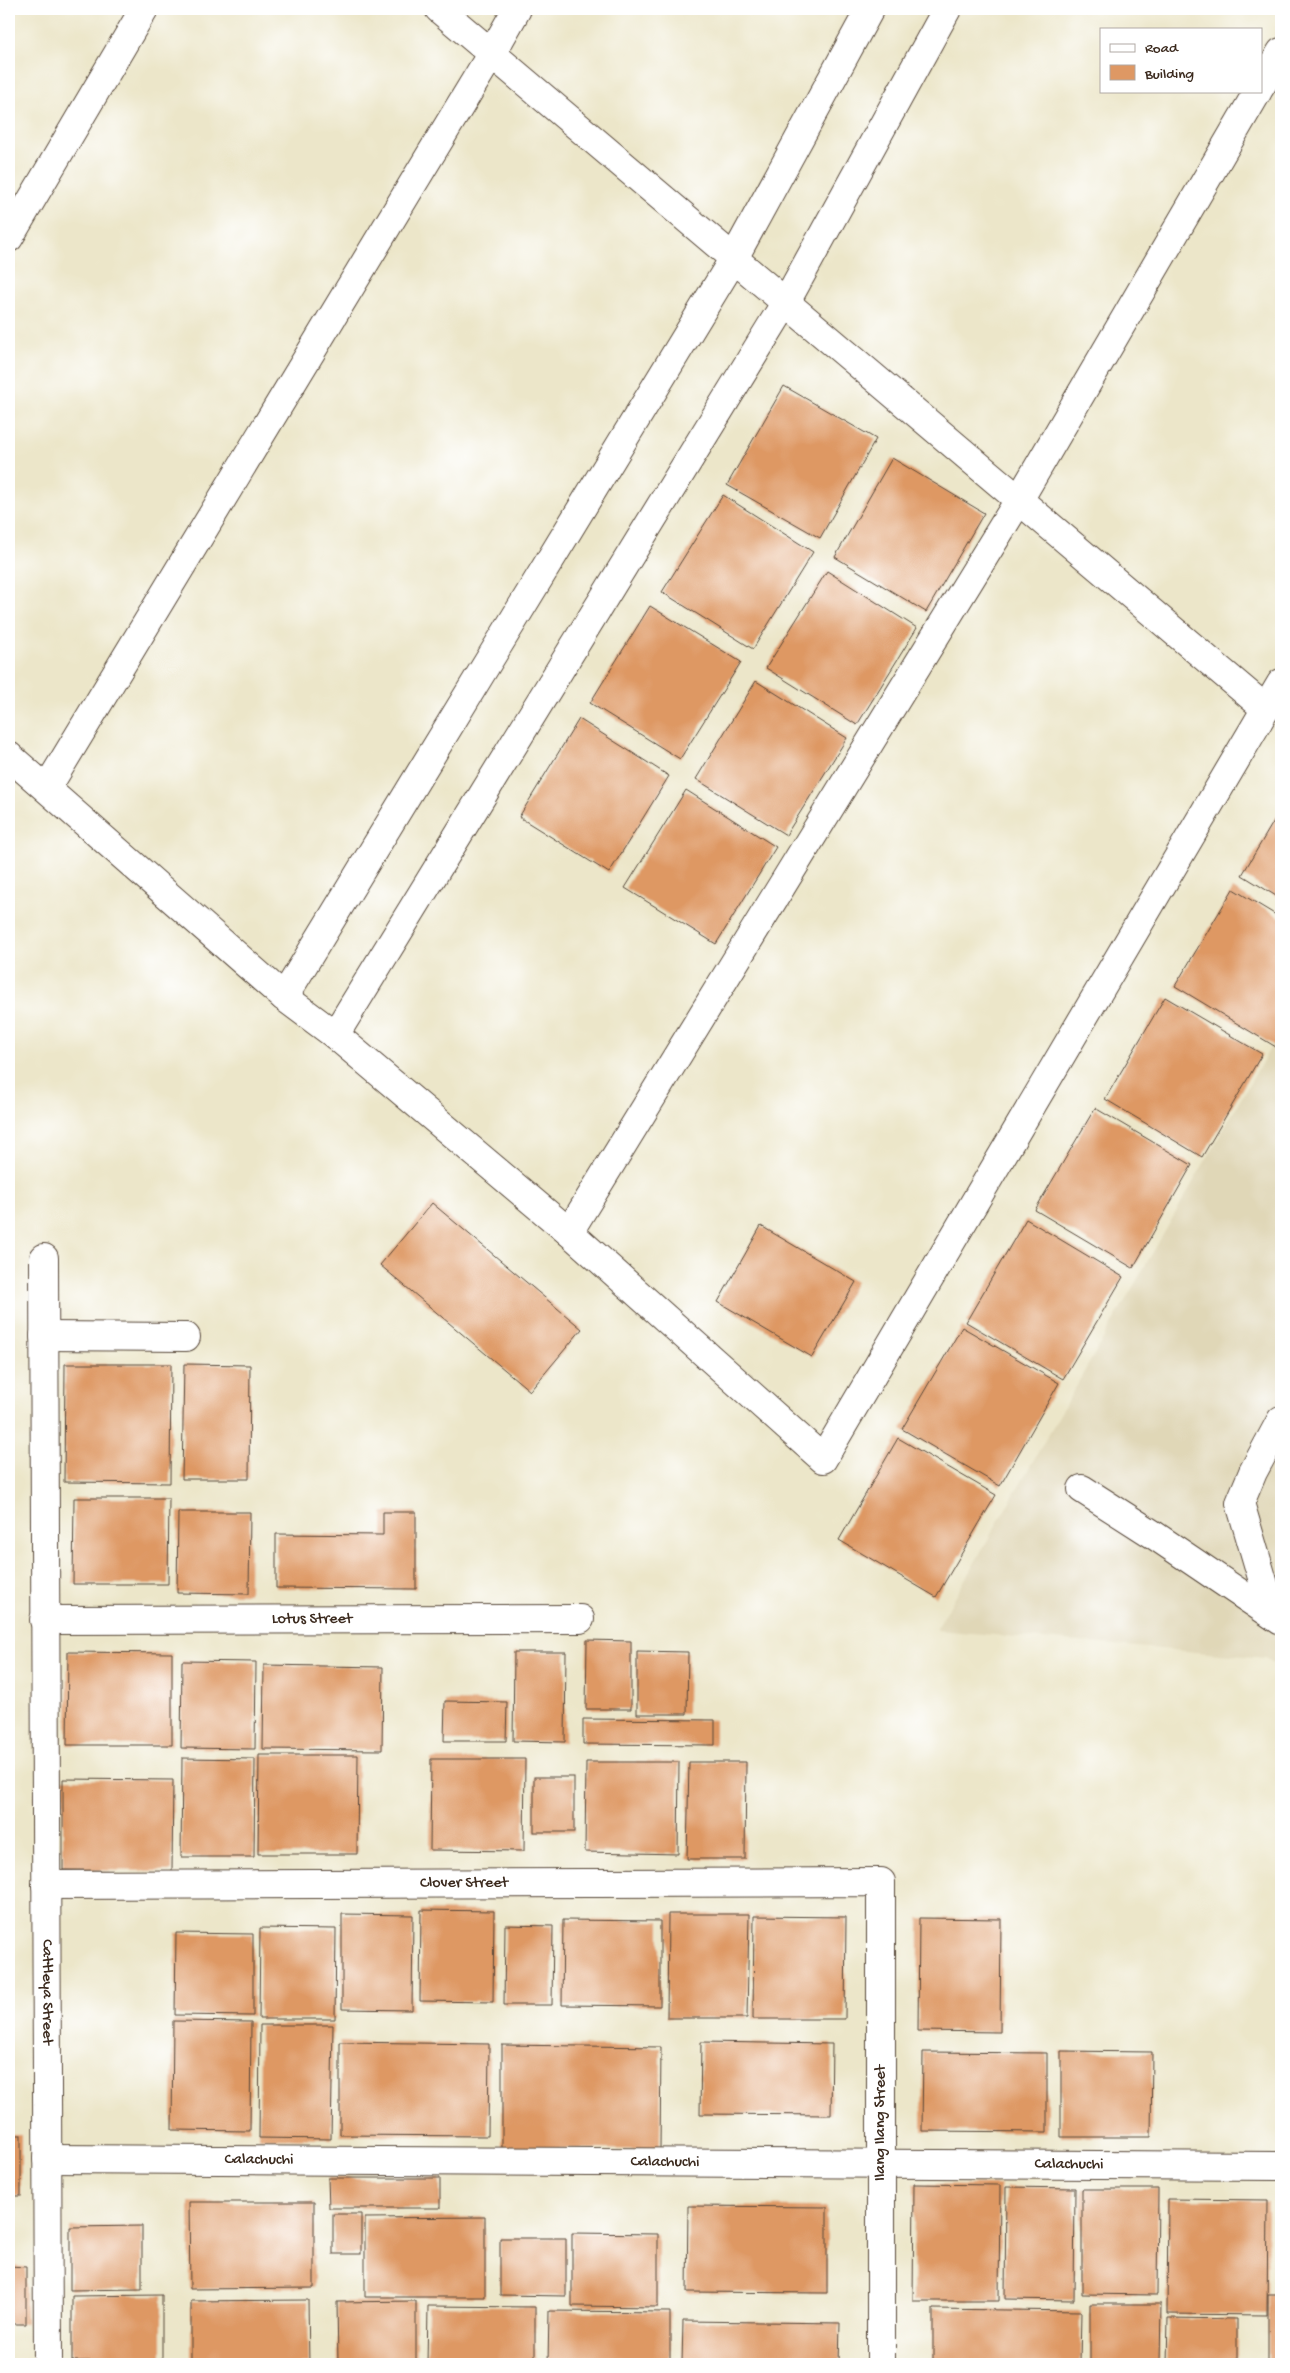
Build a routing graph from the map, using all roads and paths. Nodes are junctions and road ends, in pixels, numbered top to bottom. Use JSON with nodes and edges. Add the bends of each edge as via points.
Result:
{"nodes":[{"id":1,"x":144,"y":9,"type":"edge"},
{"id":2,"x":439,"y":9,"type":"edge"},
{"id":3,"x":517,"y":9,"type":"edge"},
{"id":4,"x":870,"y":9,"type":"edge"},
{"id":5,"x":947,"y":9,"type":"edge"},
{"id":6,"x":1281,"y":52,"type":"edge"},
{"id":7,"x":492,"y":53,"type":"junction"},
{"id":8,"x":1262,"y":84,"type":"edge"},
{"id":9,"x":1257,"y":92,"type":"edge"},
{"id":10,"x":9,"y":238,"type":"edge"},
{"id":11,"x":734,"y":258,"type":"junction"},
{"id":12,"x":786,"y":302,"type":"junction"},
{"id":13,"x":1019,"y":500,"type":"junction"},
{"id":14,"x":1281,"y":683,"type":"edge"},
{"id":15,"x":1266,"y":710,"type":"junction"},
{"id":16,"x":9,"y":756,"type":"edge"},
{"id":17,"x":47,"y":788,"type":"junction"},
{"id":18,"x":284,"y":997,"type":"junction"},
{"id":19,"x":335,"y":1035,"type":"junction"},
{"id":20,"x":569,"y":1232,"type":"junction"},
{"id":21,"x":44,"y":1258,"type":"dead end"},
{"id":22,"x":44,"y":1336,"type":"junction"},
{"id":23,"x":186,"y":1336,"type":"dead end"},
{"id":24,"x":1281,"y":1420,"type":"edge"},
{"id":25,"x":1082,"y":1490,"type":"dead end"},
{"id":26,"x":1277,"y":1618,"type":"edge"},
{"id":27,"x":44,"y":1620,"type":"junction"},
{"id":28,"x":580,"y":1620,"type":"dead end"},
{"id":29,"x":881,"y":1882,"type":"joint"},
{"id":30,"x":46,"y":1885,"type":"junction"},
{"id":31,"x":47,"y":2159,"type":"junction"},
{"id":32,"x":881,"y":2164,"type":"junction"},
{"id":33,"x":1281,"y":2166,"type":"edge"},
{"id":34,"x":48,"y":2364,"type":"edge"},
{"id":35,"x":881,"y":2364,"type":"edge"}],
"edges":[{"from":1,"to":10,"type":"street"},
{"from":2,"to":7,"type":"street"},
{"from":3,"to":7,"type":"street"},
{"from":4,"to":11,"type":"street"},
{"from":5,"to":12,"type":"street"},
{"from":6,"to":8,"type":"street"},
{"from":7,"to":11,"type":"street"},
{"from":7,"to":17,"type":"street"},
{"from":9,"to":13,"type":"street"},
{"from":11,"to":12,"type":"street"},
{"from":11,"to":18,"type":"street"},
{"from":12,"to":13,"type":"street"},
{"from":12,"to":19,"type":"street"},
{"from":13,"to":15,"type":"street"},
{"from":13,"to":20,"type":"street"},
{"from":14,"to":15,"type":"street"},
{"from":15,"to":20,"type":"street","via":[[823,1460]]},
{"from":16,"to":17,"type":"street"},
{"from":17,"to":18,"type":"street"},
{"from":18,"to":19,"type":"street"},
{"from":19,"to":20,"type":"street"},
{"from":21,"to":22,"type":"street","name":"Cattleya Street"},
{"from":22,"to":23,"type":"street"},
{"from":22,"to":27,"type":"street","name":"Cattleya Street"},
{"from":24,"to":26,"type":"street","via":[[1240,1503]]},
{"from":25,"to":26,"type":"street"},
{"from":27,"to":28,"type":"street","name":"Lotus Street"},
{"from":27,"to":30,"type":"street","name":"Cattleya Street"},
{"from":29,"to":30,"type":"street","name":"Clover Street"},
{"from":29,"to":32,"type":"street","name":"Ilang Ilang Street"},
{"from":30,"to":31,"type":"street","name":"Cattleya Street"},
{"from":31,"to":32,"type":"street","name":"Calachuchi"},
{"from":31,"to":34,"type":"street","name":"Cattleya Street"},
{"from":32,"to":33,"type":"street","name":"Calachuchi"},
{"from":32,"to":35,"type":"street","name":"Ilang Ilang Street"}]}
